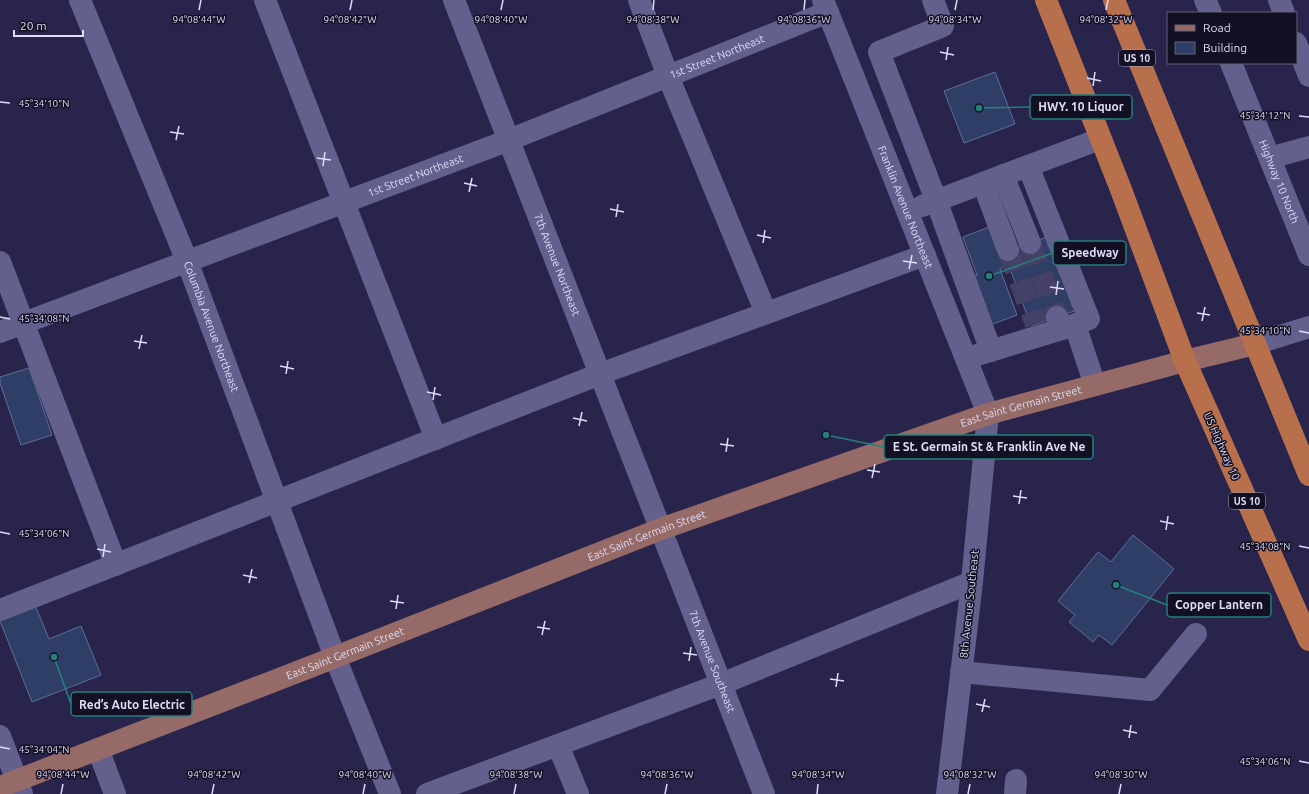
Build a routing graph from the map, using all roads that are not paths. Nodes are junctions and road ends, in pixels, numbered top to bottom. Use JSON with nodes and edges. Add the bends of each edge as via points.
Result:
{"nodes":[{"id":1,"x":80,"y":0,"type":"edge"},
{"id":2,"x":265,"y":0,"type":"edge"},
{"id":3,"x":454,"y":0,"type":"edge"},
{"id":4,"x":639,"y":0,"type":"edge"},
{"id":5,"x":933,"y":0,"type":"edge"},
{"id":6,"x":1046,"y":0,"type":"edge"},
{"id":7,"x":1114,"y":0,"type":"edge"},
{"id":8,"x":1205,"y":0,"type":"edge"},
{"id":9,"x":1279,"y":0,"type":"edge"},
{"id":10,"x":827,"y":4,"type":"edge"},
{"id":11,"x":1210,"y":12,"type":"edge"},
{"id":12,"x":1284,"y":12,"type":"edge"},
{"id":13,"x":1297,"y":45,"type":"edge"},
{"id":14,"x":1231,"y":64,"type":"edge"},
{"id":15,"x":1308,"y":72,"type":"edge"},
{"id":16,"x":668,"y":76,"type":"junction"},
{"id":17,"x":906,"y":122,"type":"junction"},
{"id":18,"x":877,"y":134,"type":"junction"},
{"id":19,"x":1100,"y":139,"type":"junction"},
{"id":20,"x":508,"y":140,"type":"junction"},
{"id":21,"x":1309,"y":147,"type":"edge"},
{"id":22,"x":1270,"y":158,"type":"junction"},
{"id":23,"x":1028,"y":166,"type":"junction"},
{"id":24,"x":1003,"y":175,"type":"junction"},
{"id":25,"x":983,"y":183,"type":"junction"},
{"id":26,"x":936,"y":200,"type":"junction"},
{"id":27,"x":344,"y":202,"type":"junction"},
{"id":28,"x":907,"y":211,"type":"junction"},
{"id":29,"x":1030,"y":243,"type":"tunnel mouth"},
{"id":30,"x":1008,"y":250,"type":"tunnel mouth"},
{"id":31,"x":925,"y":254,"type":"junction"},
{"id":32,"x":1309,"y":255,"type":"edge"},
{"id":33,"x":187,"y":261,"type":"junction"},
{"id":34,"x":0,"y":262,"type":"edge"},
{"id":35,"x":766,"y":313,"type":"junction"},
{"id":36,"x":24,"y":323,"type":"junction"},
{"id":37,"x":1065,"y":324,"type":"junction"},
{"id":38,"x":1309,"y":327,"type":"edge"},
{"id":39,"x":0,"y":332,"type":"edge"},
{"id":40,"x":1255,"y":344,"type":"junction"},
{"id":41,"x":991,"y":351,"type":"junction"},
{"id":42,"x":966,"y":358,"type":"junction"},
{"id":43,"x":1185,"y":361,"type":"junction"},
{"id":44,"x":600,"y":374,"type":"junction"},
{"id":45,"x":1095,"y":385,"type":"junction"},
{"id":46,"x":988,"y":414,"type":"junction"},
{"id":47,"x":436,"y":439,"type":"junction"},
{"id":48,"x":1309,"y":475,"type":"edge"},
{"id":49,"x":277,"y":501,"type":"junction"},
{"id":50,"x":661,"y":529,"type":"junction"},
{"id":51,"x":116,"y":565,"type":"junction"},
{"id":52,"x":972,"y":582,"type":"junction"},
{"id":53,"x":0,"y":610,"type":"edge"},
{"id":54,"x":1196,"y":634,"type":"dead end"},
{"id":55,"x":1309,"y":640,"type":"edge"},
{"id":56,"x":335,"y":657,"type":"junction"},
{"id":57,"x":961,"y":672,"type":"junction"},
{"id":58,"x":721,"y":684,"type":"junction"},
{"id":59,"x":0,"y":736,"type":"edge"},
{"id":60,"x":558,"y":745,"type":"junction"},
{"id":61,"x":98,"y":749,"type":"junction"},
{"id":62,"x":13,"y":787,"type":"edge"},
{"id":63,"x":115,"y":794,"type":"edge"},
{"id":64,"x":390,"y":794,"type":"edge"},
{"id":65,"x":427,"y":794,"type":"edge"},
{"id":66,"x":578,"y":794,"type":"edge"},
{"id":67,"x":764,"y":794,"type":"edge"},
{"id":68,"x":947,"y":794,"type":"edge"}],
"edges":[{"from":1,"to":33,"type":"street","name":"Columbia Avenue Northeast"},
{"from":2,"to":27,"type":"street"},
{"from":3,"to":20,"type":"street","name":"7th Avenue Northeast"},
{"from":4,"to":16,"type":"street"},
{"from":5,"to":17,"type":"street","via":[[943,26],[879,52]]},
{"from":6,"to":19,"type":"highway","number":"US 10"},
{"from":7,"to":40,"type":"highway","number":"US 10"},
{"from":8,"to":11,"type":"street"},
{"from":9,"to":12,"type":"street"},
{"from":10,"to":16,"type":"street","name":"1st Street Northeast"},
{"from":10,"to":18,"type":"street","name":"Franklin Avenue Northeast"},
{"from":13,"to":15,"type":"street"},
{"from":14,"to":22,"type":"street","name":"Highway 10 North"},
{"from":16,"to":20,"type":"street","name":"1st Street Northeast"},
{"from":16,"to":35,"type":"street"},
{"from":17,"to":18,"type":"street"},
{"from":17,"to":26,"type":"street"},
{"from":18,"to":28,"type":"street","name":"Franklin Avenue Northeast"},
{"from":19,"to":23,"type":"street"},
{"from":19,"to":43,"type":"highway","number":"US 10"},
{"from":20,"to":27,"type":"street","name":"1st Street Northeast"},
{"from":20,"to":44,"type":"street","name":"7th Avenue Northeast"},
{"from":21,"to":22,"type":"street"},
{"from":22,"to":32,"type":"street","name":"Highway 10 North"},
{"from":23,"to":24,"type":"street"},
{"from":23,"to":37,"type":"street","via":[[1089,319]]},
{"from":24,"to":25,"type":"street"},
{"from":24,"to":29,"type":"street"},
{"from":25,"to":26,"type":"street"},
{"from":25,"to":30,"type":"street"},
{"from":26,"to":28,"type":"street"},
{"from":26,"to":41,"type":"street"},
{"from":27,"to":33,"type":"street","name":"1st Street Northeast"},
{"from":27,"to":47,"type":"street"},
{"from":28,"to":31,"type":"street","name":"Franklin Avenue Northeast"},
{"from":31,"to":35,"type":"street"},
{"from":31,"to":42,"type":"street","name":"Franklin Avenue Northeast"},
{"from":33,"to":36,"type":"street","name":"1st Street Northeast"},
{"from":33,"to":49,"type":"street","name":"Columbia Avenue Northeast"},
{"from":34,"to":36,"type":"street"},
{"from":35,"to":44,"type":"street"},
{"from":36,"to":39,"type":"street","name":"1st Street Northeast"},
{"from":36,"to":51,"type":"street"},
{"from":37,"to":41,"type":"street","via":[[1038,330]]},
{"from":37,"to":45,"type":"street"},
{"from":38,"to":40,"type":"street","name":"East Saint Germain Street"},
{"from":40,"to":43,"type":"main road","name":"East Saint Germain Street"},
{"from":40,"to":48,"type":"highway","number":"US 10"},
{"from":41,"to":42,"type":"street"},
{"from":42,"to":46,"type":"street","name":"Franklin Avenue Northeast"},
{"from":43,"to":45,"type":"main road","name":"East Saint Germain Street"},
{"from":43,"to":55,"type":"highway","name":"US Highway 10","number":"US 10"},
{"from":44,"to":47,"type":"street"},
{"from":44,"to":50,"type":"street","name":"7th Avenue Northeast"},
{"from":45,"to":46,"type":"main road","name":"East Saint Germain Street"},
{"from":46,"to":50,"type":"main road","name":"East Saint Germain Street"},
{"from":46,"to":52,"type":"street","name":"8th Avenue Southeast"},
{"from":47,"to":49,"type":"street"},
{"from":49,"to":51,"type":"street"},
{"from":49,"to":56,"type":"street","name":"Columbia Avenue Northeast"},
{"from":50,"to":56,"type":"main road","name":"East Saint Germain Street"},
{"from":50,"to":58,"type":"street","name":"7th Avenue Southeast"},
{"from":51,"to":53,"type":"street"},
{"from":52,"to":57,"type":"street","name":"8th Avenue Southeast"},
{"from":52,"to":58,"type":"street"},
{"from":54,"to":57,"type":"street","via":[[1150,690]]},
{"from":56,"to":61,"type":"main road","name":"East Saint Germain Street"},
{"from":56,"to":64,"type":"street","name":"Columbia Avenue Northeast"},
{"from":57,"to":68,"type":"street","name":"8th Avenue Southeast"},
{"from":58,"to":60,"type":"street"},
{"from":58,"to":67,"type":"street","name":"7th Avenue Southeast"},
{"from":59,"to":62,"type":"street"},
{"from":60,"to":65,"type":"street"},
{"from":60,"to":66,"type":"street"},
{"from":61,"to":62,"type":"main road","name":"East Saint Germain Street"},
{"from":61,"to":63,"type":"street"}]}
